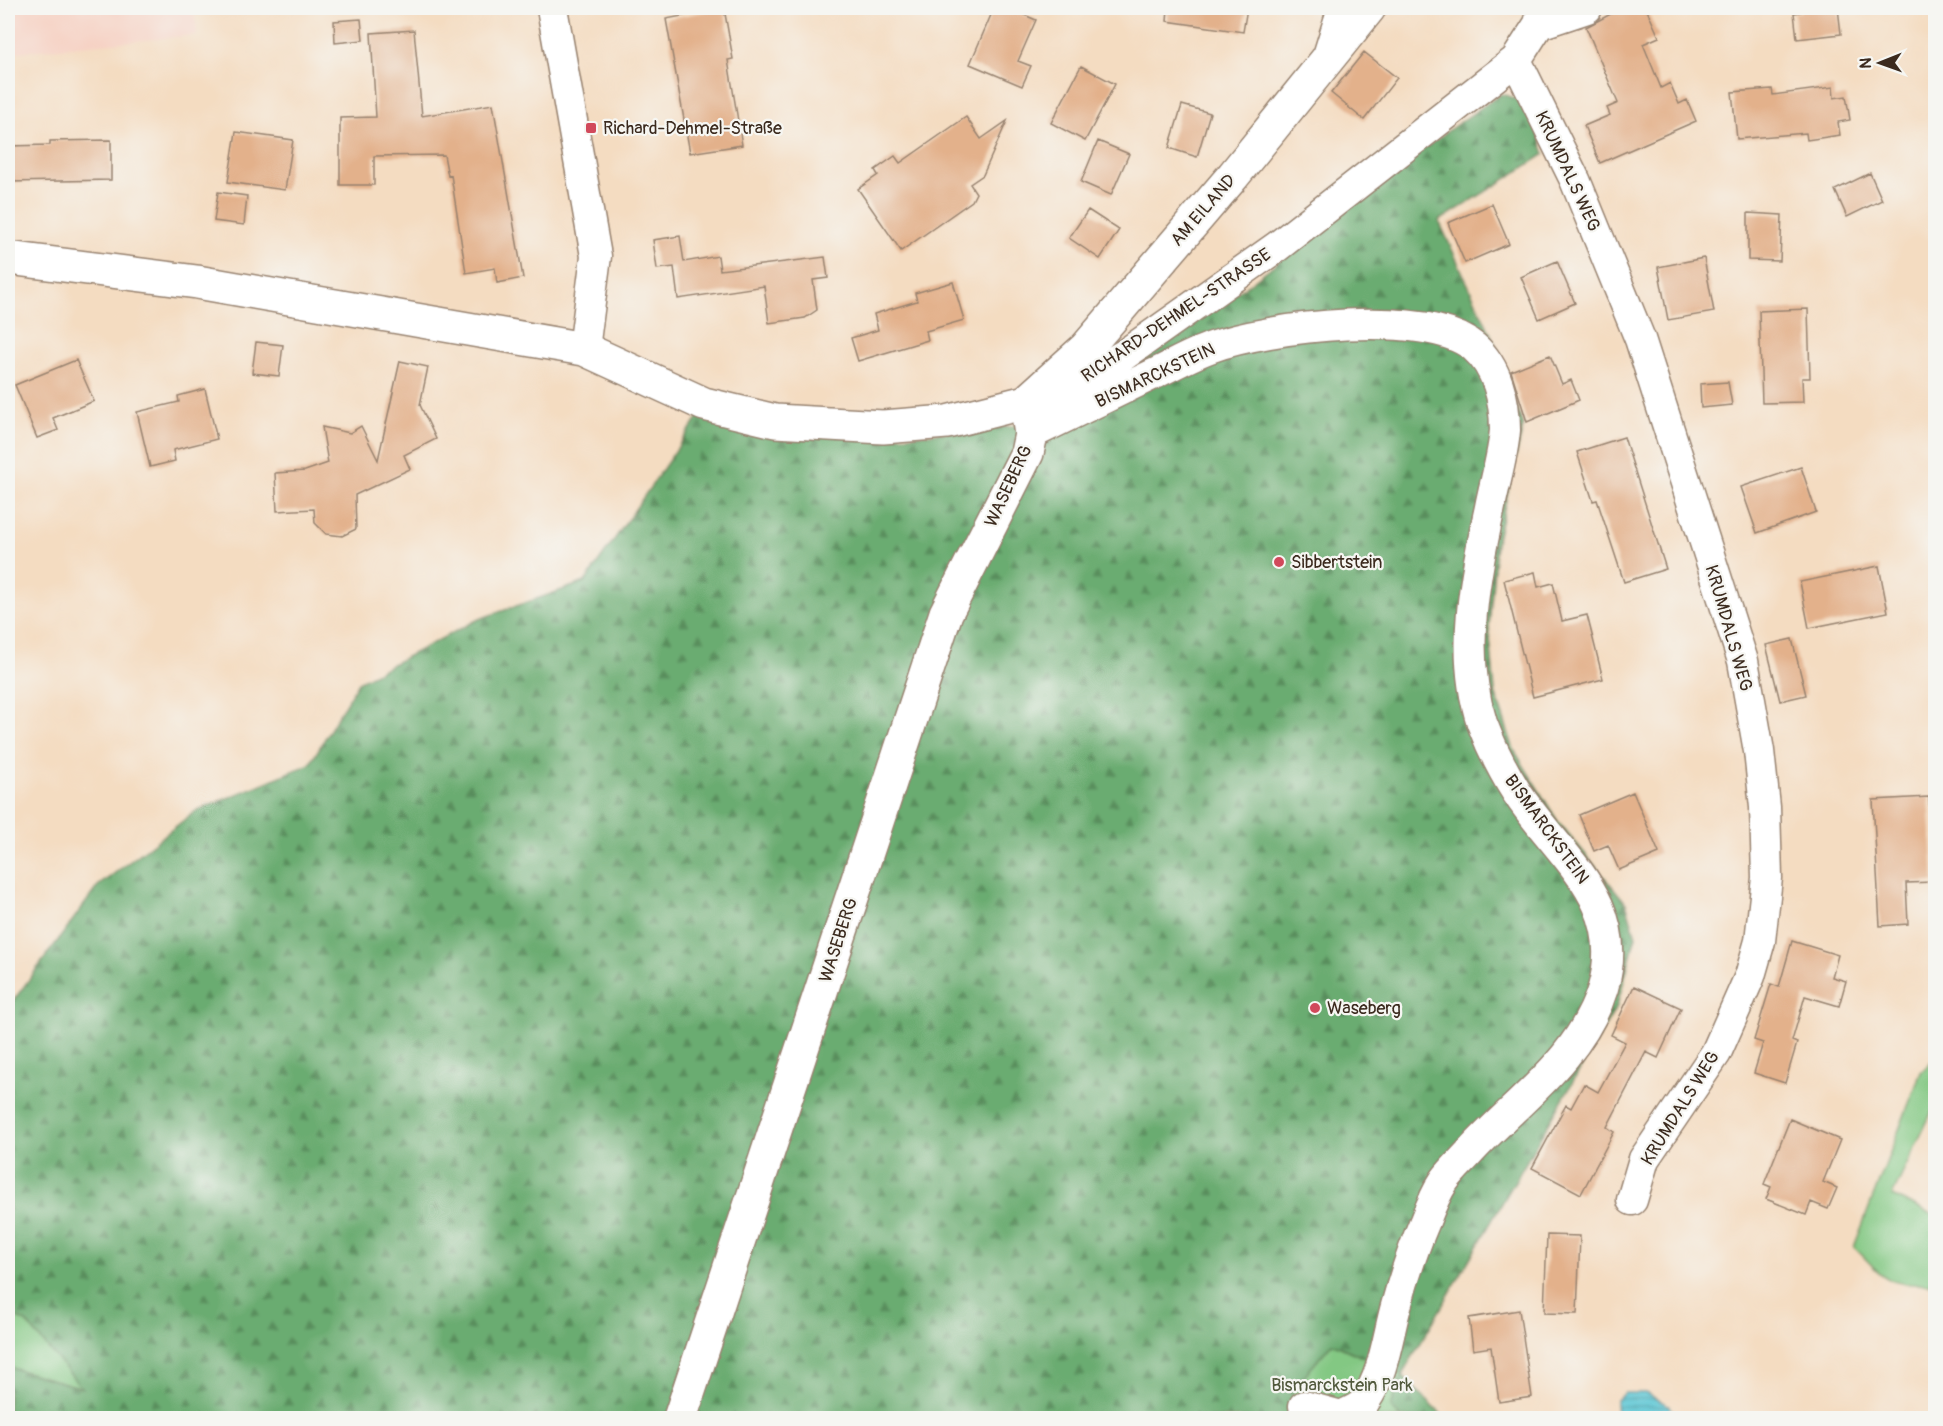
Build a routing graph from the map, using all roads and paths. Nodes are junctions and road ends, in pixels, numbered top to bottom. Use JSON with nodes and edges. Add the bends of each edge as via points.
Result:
{"nodes":[{"id":1,"x":552,"y":8,"type":"edge"},
{"id":2,"x":1343,"y":8,"type":"edge"},
{"id":3,"x":1369,"y":8,"type":"edge"},
{"id":4,"x":1587,"y":8,"type":"edge"},
{"id":5,"x":1541,"y":16,"type":"edge"},
{"id":6,"x":1516,"y":60,"type":"junction"},
{"id":7,"x":1326,"y":62,"type":"junction"},
{"id":8,"x":8,"y":258,"type":"edge"},
{"id":9,"x":584,"y":349,"type":"junction"},
{"id":10,"x":1026,"y":402,"type":"junction"},
{"id":11,"x":1031,"y":434,"type":"junction"},
{"id":12,"x":1632,"y":1200,"type":"dead end"},
{"id":13,"x":1304,"y":1406,"type":"dead end"},
{"id":14,"x":680,"y":1419,"type":"edge"}],
"edges":[{"from":1,"to":9,"type":"street","via":[[596,256]]},
{"from":2,"to":7,"type":"street"},
{"from":3,"to":7,"type":"street","name":"AM EILAND"},
{"from":4,"to":5,"type":"street"},
{"from":5,"to":6,"type":"street","name":"RICHARD-DEHMEL-STRASSE"},
{"from":6,"to":10,"type":"street","name":"RICHARD-DEHMEL-STRASSE","via":[[1278,246],[1124,355],[1072,386]]},
{"from":6,"to":12,"type":"street","name":"KRUMDALS WEG","via":[[1575,180],[1640,339],[1743,661],[1765,807],[1767,878],[1760,941],[1750,976],[1716,1053],[1644,1159]]},
{"from":7,"to":10,"type":"street","name":"AM EILAND","via":[[1086,348]]},
{"from":8,"to":9,"type":"street","name":"RICHARD-DEHMEL-STRASSE","via":[[197,282]]},
{"from":9,"to":10,"type":"street","name":"RICHARD-DEHMEL-STRASSE","via":[[704,404],[775,421],[883,427],[926,424]]},
{"from":10,"to":11,"type":"street","name":"WASEBERG"},
{"from":11,"to":13,"type":"street","name":"BISMARCKSTEIN","via":[[1210,347],[1256,334],[1373,324],[1429,329],[1464,340],[1496,375],[1505,414],[1504,438],[1471,621],[1474,692],[1497,758],[1518,794],[1592,891],[1603,915],[1609,953],[1607,971],[1596,1006],[1579,1039],[1540,1085],[1445,1179],[1407,1269],[1381,1373],[1363,1405],[1341,1416]]},
{"from":11,"to":14,"type":"street","name":"WASEBERG","via":[[1027,453],[946,613]]}]}
